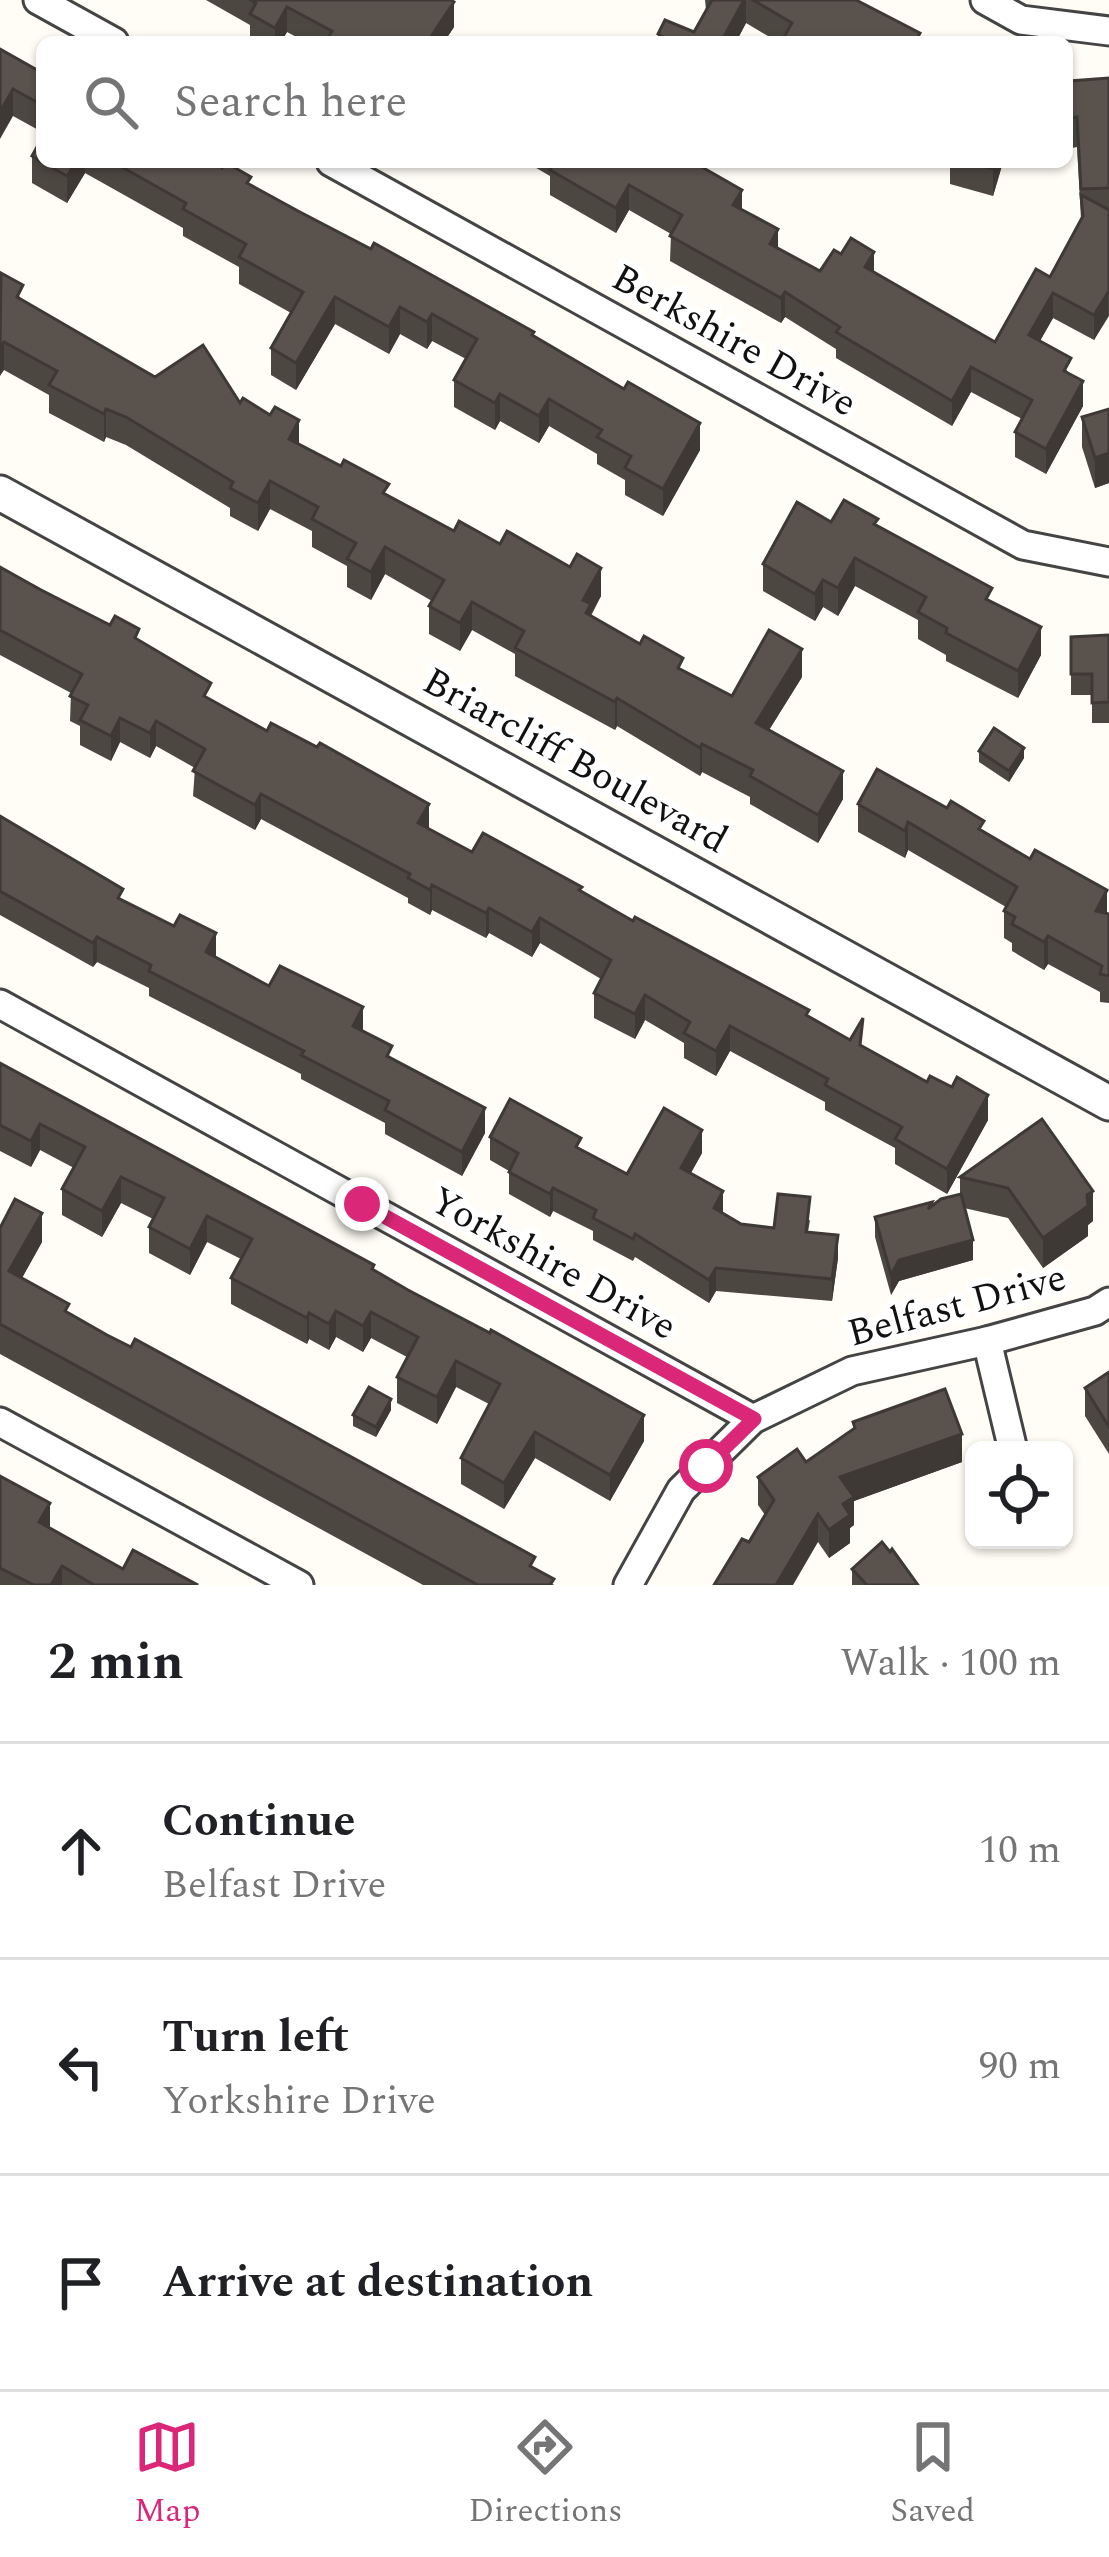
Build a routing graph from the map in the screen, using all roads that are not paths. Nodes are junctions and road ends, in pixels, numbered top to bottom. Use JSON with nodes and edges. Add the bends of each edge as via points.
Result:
{"nodes":[{"id":1,"x":38,"y":0,"type":"edge"},
{"id":2,"x":985,"y":0,"type":"edge"},
{"id":3,"x":1109,"y":32,"type":"edge"},
{"id":4,"x":103,"y":36,"type":"edge"},
{"id":5,"x":342,"y":168,"type":"edge"},
{"id":6,"x":0,"y":493,"type":"edge"},
{"id":7,"x":1109,"y":562,"type":"edge"},
{"id":8,"x":0,"y":1004,"type":"edge"},
{"id":9,"x":1109,"y":1103,"type":"edge"},
{"id":10,"x":1109,"y":1302,"type":"edge"},
{"id":11,"x":987,"y":1341,"type":"junction"},
{"id":12,"x":754,"y":1419,"type":"junction"},
{"id":13,"x":0,"y":1422,"type":"edge"},
{"id":14,"x":1011,"y":1441,"type":"edge"},
{"id":15,"x":299,"y":1585,"type":"edge"},
{"id":16,"x":628,"y":1585,"type":"edge"}],
"edges":[{"from":1,"to":4,"type":"street"},
{"from":2,"to":3,"type":"street","via":[[1021,20]]},
{"from":5,"to":7,"type":"street","name":"Berkshire Drive","via":[[1023,545]]},
{"from":6,"to":9,"type":"street","name":"Briarcliff Boulevard"},
{"from":8,"to":12,"type":"street","name":"Yorkshire Drive"},
{"from":10,"to":11,"type":"street","name":"Belfast Drive"},
{"from":11,"to":12,"type":"street","name":"Belfast Drive","via":[[852,1371]]},
{"from":11,"to":14,"type":"street"},
{"from":12,"to":16,"type":"street","name":"Belfast Drive","via":[[682,1490]]},
{"from":13,"to":15,"type":"street"}]}
